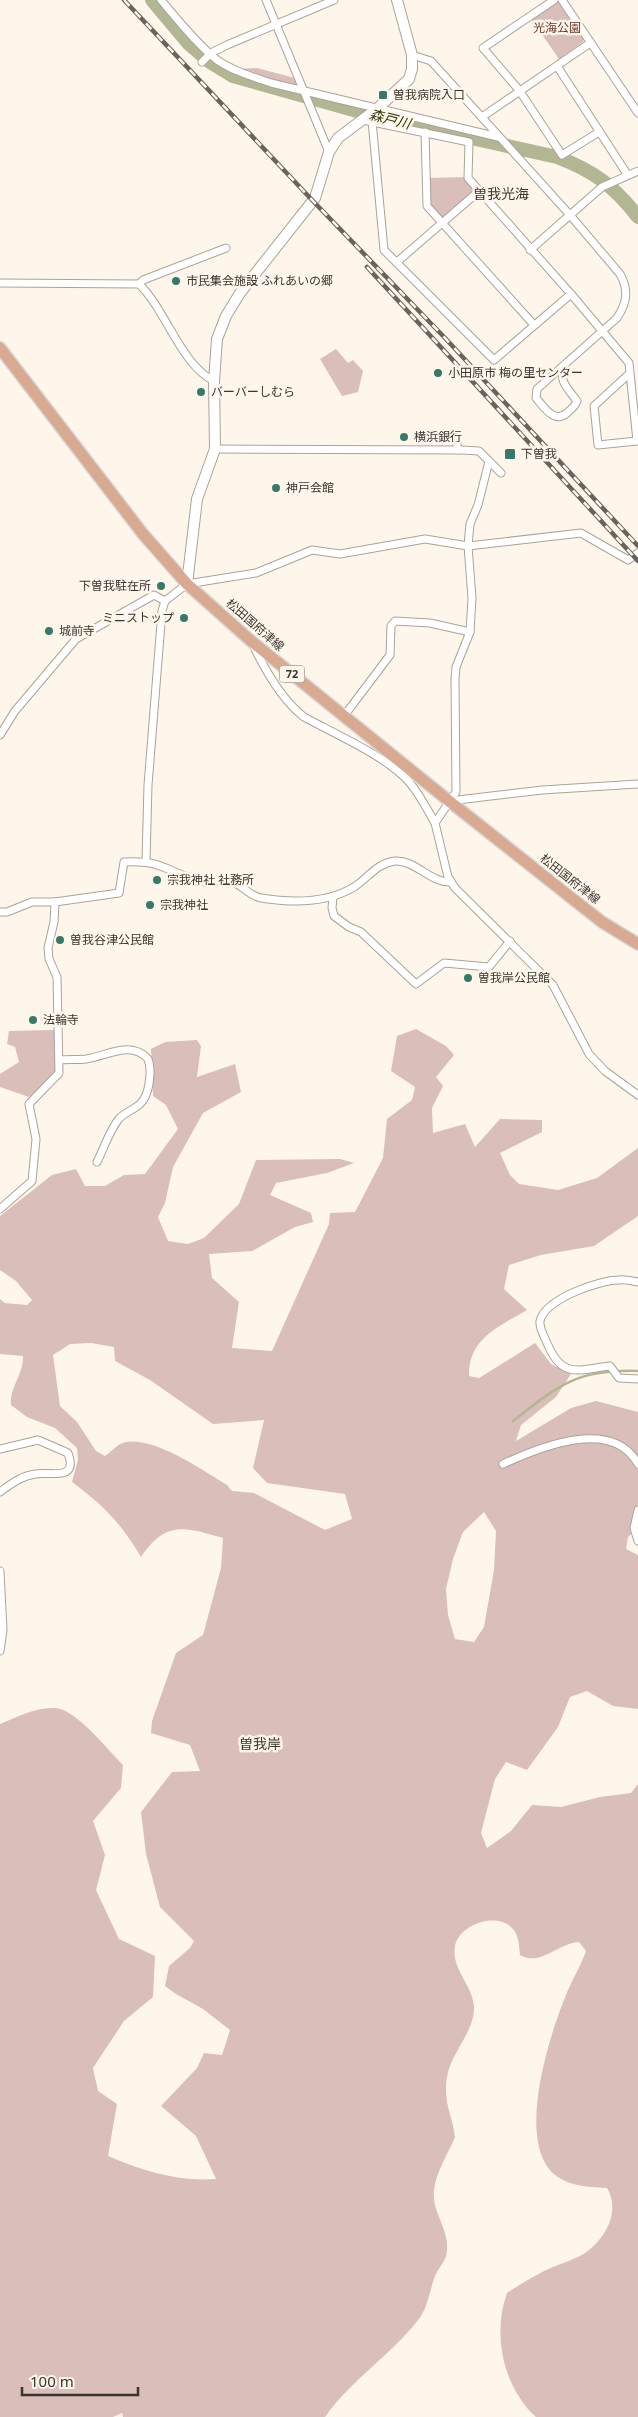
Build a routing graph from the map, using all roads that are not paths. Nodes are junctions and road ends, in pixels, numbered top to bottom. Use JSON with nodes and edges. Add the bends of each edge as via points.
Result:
{"nodes":[{"id":1,"x":161,"y":0,"type":"edge"},
{"id":2,"x":266,"y":0,"type":"edge"},
{"id":3,"x":334,"y":0,"type":"edge"},
{"id":4,"x":398,"y":0,"type":"edge"},
{"id":5,"x":554,"y":0,"type":"edge"},
{"id":6,"x":562,"y":0,"type":"edge"},
{"id":7,"x":277,"y":25,"type":"junction"},
{"id":8,"x":590,"y":43,"type":"junction"},
{"id":9,"x":210,"y":54,"type":"junction"},
{"id":10,"x":412,"y":55,"type":"junction"},
{"id":11,"x":202,"y":62,"type":"dead end"},
{"id":12,"x":557,"y":66,"type":"junction"},
{"id":13,"x":520,"y":90,"type":"junction"},
{"id":14,"x":305,"y":91,"type":"junction"},
{"id":15,"x":378,"y":108,"type":"junction"},
{"id":16,"x":638,"y":113,"type":"edge"},
{"id":17,"x":482,"y":117,"type":"junction"},
{"id":18,"x":367,"y":121,"type":"junction"},
{"id":19,"x":425,"y":132,"type":"junction"},
{"id":20,"x":599,"y":132,"type":"junction"},
{"id":21,"x":501,"y":139,"type":"junction"},
{"id":22,"x":329,"y":152,"type":"junction"},
{"id":23,"x":638,"y":171,"type":"edge"},
{"id":24,"x":627,"y":174,"type":"junction"},
{"id":25,"x":479,"y":191,"type":"junction"},
{"id":26,"x":570,"y":215,"type":"junction"},
{"id":27,"x":441,"y":223,"type":"junction"},
{"id":28,"x":226,"y":248,"type":"dead end"},
{"id":29,"x":530,"y":250,"type":"junction"},
{"id":30,"x":396,"y":262,"type":"junction"},
{"id":31,"x":0,"y":283,"type":"edge"},
{"id":32,"x":139,"y":284,"type":"junction"},
{"id":33,"x":571,"y":294,"type":"junction"},
{"id":34,"x":534,"y":325,"type":"junction"},
{"id":35,"x":603,"y":331,"type":"junction"},
{"id":36,"x":0,"y":348,"type":"edge"},
{"id":37,"x":565,"y":364,"type":"junction"},
{"id":38,"x":630,"y":373,"type":"junction"},
{"id":39,"x":214,"y":381,"type":"junction"},
{"id":40,"x":456,"y":440,"type":"dead end"},
{"id":41,"x":215,"y":449,"type":"junction"},
{"id":42,"x":458,"y":450,"type":"junction"},
{"id":43,"x":489,"y":461,"type":"junction"},
{"id":44,"x":501,"y":472,"type":"dead end"},
{"id":45,"x":468,"y":546,"type":"junction"},
{"id":46,"x":638,"y":553,"type":"edge"},
{"id":47,"x":187,"y":584,"type":"junction"},
{"id":48,"x":165,"y":601,"type":"junction"},
{"id":49,"x":470,"y":632,"type":"junction"},
{"id":50,"x":250,"y":640,"type":"junction"},
{"id":51,"x":344,"y":716,"type":"junction"},
{"id":52,"x":0,"y":736,"type":"edge"},
{"id":53,"x":638,"y":784,"type":"edge"},
{"id":54,"x":449,"y":801,"type":"junction"},
{"id":55,"x":435,"y":823,"type":"junction"},
{"id":56,"x":146,"y":861,"type":"junction"},
{"id":57,"x":451,"y":882,"type":"junction"},
{"id":58,"x":333,"y":897,"type":"junction"},
{"id":59,"x":55,"y":902,"type":"junction"},
{"id":60,"x":0,"y":912,"type":"edge"},
{"id":61,"x":510,"y":941,"type":"junction"},
{"id":62,"x":638,"y":944,"type":"edge"},
{"id":63,"x":59,"y":1060,"type":"junction"},
{"id":64,"x":638,"y":1095,"type":"edge"},
{"id":65,"x":97,"y":1162,"type":"dead end"},
{"id":66,"x":0,"y":1209,"type":"edge"},
{"id":67,"x":638,"y":1282,"type":"edge"},
{"id":68,"x":638,"y":1379,"type":"edge"},
{"id":69,"x":0,"y":1449,"type":"edge"},
{"id":70,"x":503,"y":1464,"type":"dead end"},
{"id":71,"x":638,"y":1464,"type":"edge"},
{"id":72,"x":0,"y":1492,"type":"edge"},
{"id":73,"x":638,"y":1510,"type":"edge"},
{"id":74,"x":638,"y":1541,"type":"edge"},
{"id":75,"x":0,"y":1571,"type":"edge"},
{"id":76,"x":0,"y":1652,"type":"edge"}],
"edges":[{"from":1,"to":9,"type":"street"},
{"from":2,"to":7,"type":"street"},
{"from":3,"to":7,"type":"street"},
{"from":4,"to":10,"type":"main road"},
{"from":5,"to":13,"type":"street","via":[[483,48]]},
{"from":6,"to":8,"type":"street"},
{"from":7,"to":9,"type":"street"},
{"from":7,"to":14,"type":"street"},
{"from":8,"to":12,"type":"street"},
{"from":8,"to":16,"type":"street"},
{"from":9,"to":11,"type":"street"},
{"from":9,"to":14,"type":"street","via":[[245,74]]},
{"from":10,"to":15,"type":"main road","via":[[408,79]]},
{"from":10,"to":17,"type":"street","via":[[431,61]]},
{"from":12,"to":13,"type":"street"},
{"from":12,"to":20,"type":"street"},
{"from":13,"to":17,"type":"street"},
{"from":13,"to":20,"type":"street","via":[[562,155]]},
{"from":14,"to":15,"type":"street"},
{"from":14,"to":22,"type":"street"},
{"from":15,"to":18,"type":"main road"},
{"from":15,"to":21,"type":"street"},
{"from":17,"to":21,"type":"street"},
{"from":18,"to":19,"type":"street"},
{"from":18,"to":22,"type":"main road","via":[[338,138]]},
{"from":18,"to":30,"type":"street","via":[[384,250]]},
{"from":19,"to":25,"type":"street","via":[[468,142],[468,178]]},
{"from":19,"to":27,"type":"street","via":[[427,206]]},
{"from":20,"to":24,"type":"street"},
{"from":21,"to":26,"type":"street"},
{"from":22,"to":39,"type":"main road","via":[[315,198],[240,293],[226,316],[217,339]]},
{"from":23,"to":24,"type":"street"},
{"from":24,"to":26,"type":"street","via":[[604,186]]},
{"from":25,"to":27,"type":"street"},
{"from":25,"to":29,"type":"street"},
{"from":26,"to":29,"type":"street"},
{"from":26,"to":35,"type":"street","via":[[626,285],[624,307]]},
{"from":27,"to":30,"type":"street"},
{"from":27,"to":34,"type":"street"},
{"from":28,"to":32,"type":"street"},
{"from":29,"to":33,"type":"street"},
{"from":30,"to":34,"type":"street","via":[[494,360]]},
{"from":31,"to":32,"type":"street"},
{"from":32,"to":39,"type":"street","via":[[148,293],[185,354]]},
{"from":33,"to":34,"type":"street"},
{"from":33,"to":35,"type":"street"},
{"from":35,"to":37,"type":"street"},
{"from":35,"to":38,"type":"street","via":[[629,364]]},
{"from":36,"to":47,"type":"main road","name":"松田国府津線","number":"72","via":[[143,534]]},
{"from":37,"to":37,"type":"street","via":[[563,384],[577,401],[562,417],[557,417],[536,398],[536,394],[537,388]]},
{"from":38,"to":38,"type":"street","via":[[594,406],[598,444],[636,441]]},
{"from":39,"to":41,"type":"main road"},
{"from":40,"to":42,"type":"street"},
{"from":41,"to":42,"type":"street"},
{"from":41,"to":47,"type":"main road","via":[[197,499]]},
{"from":42,"to":43,"type":"street","via":[[479,451]]},
{"from":43,"to":44,"type":"street"},
{"from":43,"to":45,"type":"street","via":[[470,524]]},
{"from":45,"to":46,"type":"street","via":[[581,533],[628,560]]},
{"from":45,"to":47,"type":"street","via":[[425,539],[340,554],[312,550],[256,573]]},
{"from":45,"to":49,"type":"street","via":[[472,598]]},
{"from":47,"to":48,"type":"street"},
{"from":47,"to":50,"type":"main road","name":"松田国府津線","number":"72"},
{"from":48,"to":52,"type":"street","via":[[154,595],[76,639],[15,711]]},
{"from":48,"to":56,"type":"street","via":[[148,785]]},
{"from":49,"to":51,"type":"street","via":[[430,623],[395,621],[391,626],[390,655]]},
{"from":49,"to":54,"type":"street","via":[[456,667],[456,792]]},
{"from":50,"to":51,"type":"main road","name":"松田国府津線","number":"72"},
{"from":50,"to":55,"type":"street","via":[[262,665],[294,709],[384,761],[405,778]]},
{"from":51,"to":54,"type":"main road","name":"松田国府津線","number":"72"},
{"from":53,"to":54,"type":"street","via":[[542,790]]},
{"from":54,"to":55,"type":"street"},
{"from":54,"to":62,"type":"main road","name":"松田国府津線","number":"72","via":[[602,922]]},
{"from":55,"to":57,"type":"street"},
{"from":56,"to":58,"type":"street","via":[[195,880],[219,879],[236,883],[259,898],[311,901]]},
{"from":56,"to":59,"type":"street","via":[[124,862],[119,893]]},
{"from":57,"to":58,"type":"street","via":[[440,881],[412,865],[396,861],[380,865],[354,887]]},
{"from":57,"to":61,"type":"street"},
{"from":58,"to":61,"type":"street","via":[[334,916],[361,932],[416,984],[444,963],[489,967]]},
{"from":59,"to":60,"type":"street","via":[[32,902]]},
{"from":59,"to":63,"type":"street","via":[[48,948],[57,977]]},
{"from":61,"to":64,"type":"street","via":[[553,985],[589,1054],[605,1071]]},
{"from":63,"to":65,"type":"street","via":[[86,1059],[125,1050],[138,1050],[148,1059],[150,1076],[145,1096],[117,1122]]},
{"from":63,"to":66,"type":"street","via":[[59,1073],[29,1104],[36,1139],[32,1181]]},
{"from":67,"to":68,"type":"street","via":[[610,1281],[576,1291],[548,1309],[540,1326],[554,1359],[561,1366],[576,1370],[610,1366],[616,1376]]},
{"from":69,"to":72,"type":"street","via":[[38,1440],[68,1453],[70,1467],[56,1475],[37,1473],[20,1478]]},
{"from":70,"to":71,"type":"street","via":[[533,1449],[596,1438],[618,1444],[632,1454]]},
{"from":73,"to":74,"type":"street","via":[[634,1528]]},
{"from":75,"to":76,"type":"street","via":[[4,1630]]}]}
